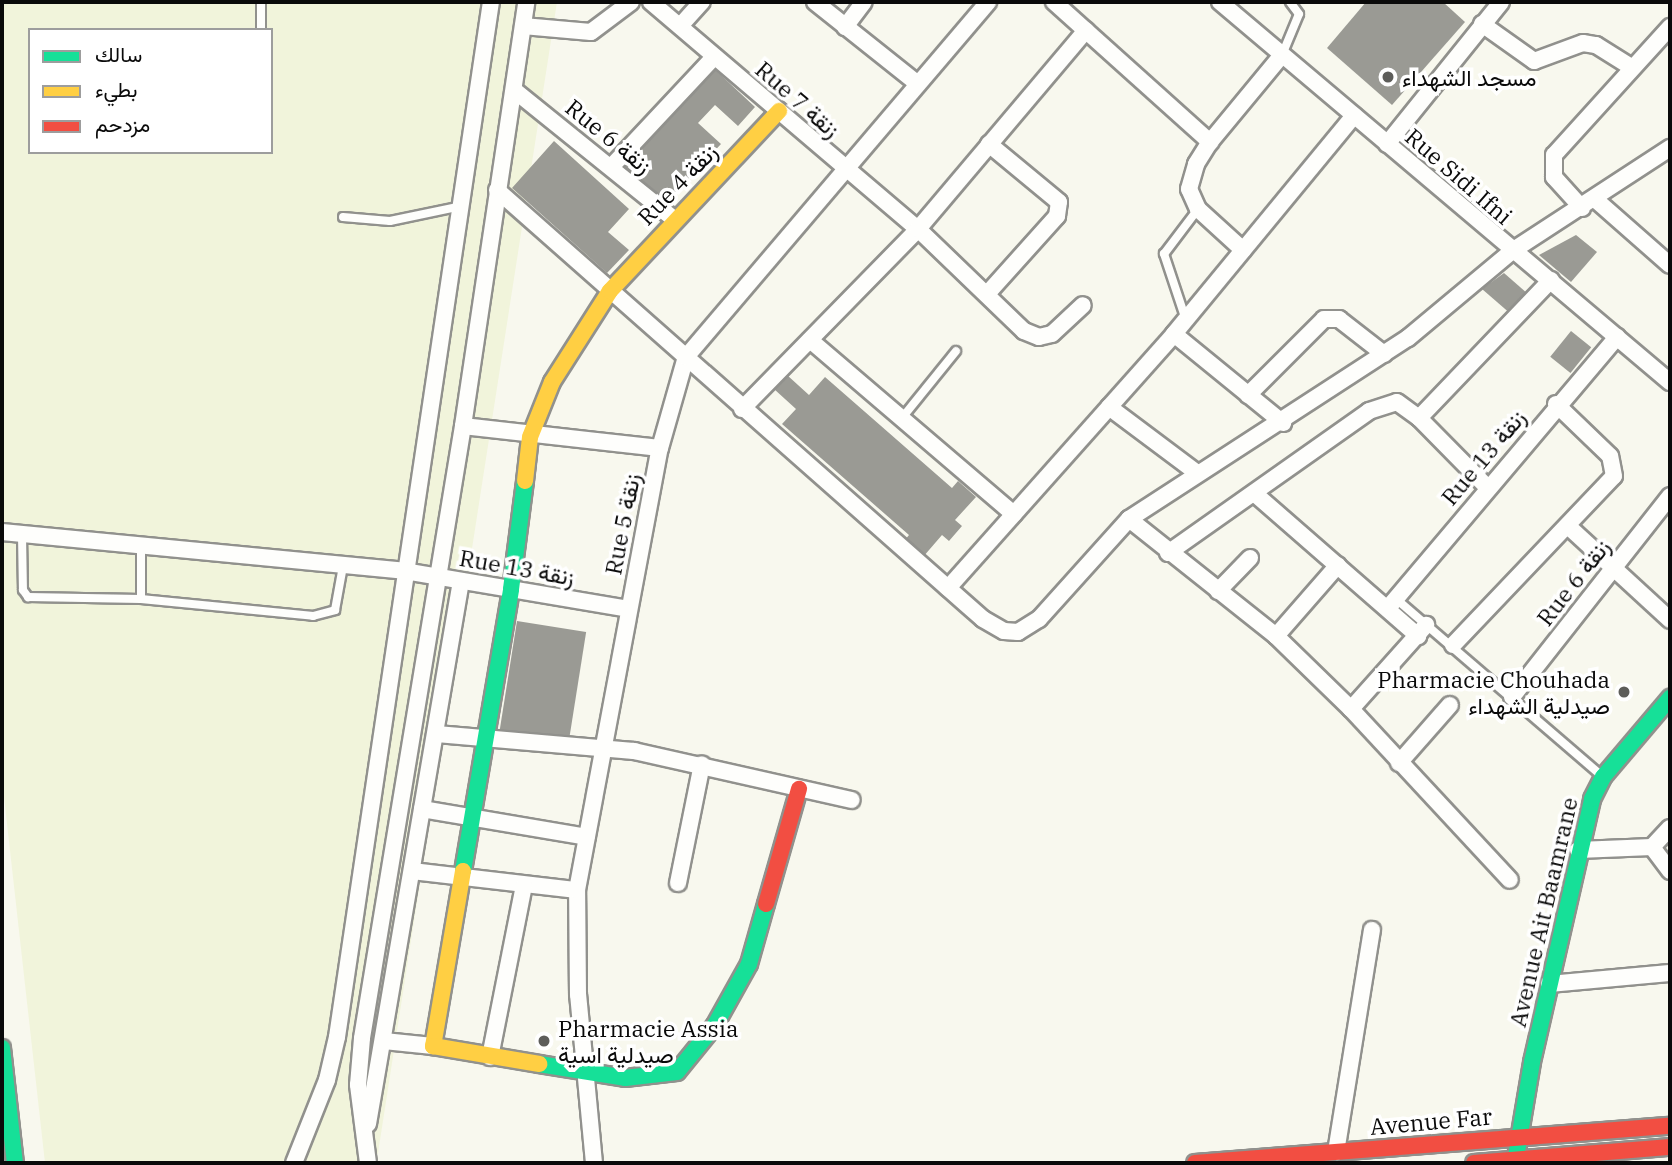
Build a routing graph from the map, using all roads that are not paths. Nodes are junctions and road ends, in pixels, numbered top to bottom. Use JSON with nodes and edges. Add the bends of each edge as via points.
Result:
{"nodes":[{"id":1,"x":261,"y":2,"type":"edge"},
{"id":2,"x":491,"y":2,"type":"edge"},
{"id":3,"x":526,"y":2,"type":"edge"},
{"id":4,"x":631,"y":2,"type":"edge"},
{"id":5,"x":650,"y":2,"type":"edge"},
{"id":6,"x":702,"y":2,"type":"edge"},
{"id":7,"x":815,"y":2,"type":"edge"},
{"id":8,"x":864,"y":2,"type":"edge"},
{"id":9,"x":988,"y":2,"type":"edge"},
{"id":10,"x":1054,"y":2,"type":"edge"},
{"id":11,"x":1220,"y":2,"type":"edge"},
{"id":12,"x":1290,"y":2,"type":"edge"},
{"id":13,"x":1501,"y":2,"type":"edge"},
{"id":14,"x":1482,"y":24,"type":"junction"},
{"id":15,"x":523,"y":26,"type":"junction"},
{"id":16,"x":681,"y":26,"type":"junction"},
{"id":17,"x":845,"y":27,"type":"junction"},
{"id":18,"x":1670,"y":27,"type":"edge"},
{"id":19,"x":261,"y":28,"type":"edge"},
{"id":20,"x":1086,"y":30,"type":"junction"},
{"id":21,"x":1282,"y":55,"type":"junction"},
{"id":22,"x":714,"y":57,"type":"junction"},
{"id":23,"x":1631,"y":67,"type":"junction"},
{"id":24,"x":917,"y":83,"type":"junction"},
{"id":25,"x":514,"y":90,"type":"junction"},
{"id":26,"x":779,"y":111,"type":"junction"},
{"id":27,"x":1354,"y":116,"type":"junction"},
{"id":28,"x":1210,"y":142,"type":"junction"},
{"id":29,"x":1387,"y":144,"type":"junction"},
{"id":30,"x":989,"y":145,"type":"junction"},
{"id":31,"x":1670,"y":148,"type":"edge"},
{"id":32,"x":612,"y":166,"type":"junction"},
{"id":33,"x":845,"y":170,"type":"junction"},
{"id":34,"x":497,"y":190,"type":"junction"},
{"id":35,"x":1589,"y":204,"type":"junction"},
{"id":36,"x":462,"y":206,"type":"junction"},
{"id":37,"x":1198,"y":209,"type":"junction"},
{"id":38,"x":343,"y":218,"type":"dead end"},
{"id":39,"x":674,"y":219,"type":"junction"},
{"id":40,"x":918,"y":229,"type":"junction"},
{"id":41,"x":1243,"y":250,"type":"junction"},
{"id":42,"x":1512,"y":251,"type":"junction"},
{"id":43,"x":1670,"y":265,"type":"edge"},
{"id":44,"x":1552,"y":280,"type":"junction"},
{"id":45,"x":610,"y":291,"type":"junction"},
{"id":46,"x":987,"y":294,"type":"junction"},
{"id":47,"x":1083,"y":305,"type":"dead end"},
{"id":48,"x":1186,"y":320,"type":"junction"},
{"id":49,"x":1174,"y":334,"type":"junction"},
{"id":50,"x":1617,"y":337,"type":"junction"},
{"id":51,"x":810,"y":340,"type":"junction"},
{"id":52,"x":956,"y":351,"type":"dead end"},
{"id":53,"x":1384,"y":354,"type":"junction"},
{"id":54,"x":686,"y":357,"type":"junction"},
{"id":55,"x":1670,"y":382,"type":"edge"},
{"id":56,"x":1248,"y":395,"type":"junction"},
{"id":57,"x":1556,"y":404,"type":"junction"},
{"id":58,"x":1109,"y":407,"type":"junction"},
{"id":59,"x":742,"y":409,"type":"junction"},
{"id":60,"x":902,"y":418,"type":"junction"},
{"id":61,"x":1419,"y":418,"type":"junction"},
{"id":62,"x":1283,"y":423,"type":"junction"},
{"id":63,"x":463,"y":426,"type":"junction"},
{"id":64,"x":530,"y":437,"type":"junction"},
{"id":65,"x":660,"y":448,"type":"junction"},
{"id":66,"x":1196,"y":472,"type":"junction"},
{"id":67,"x":1487,"y":487,"type":"junction"},
{"id":68,"x":1254,"y":493,"type":"junction"},
{"id":69,"x":1670,"y":496,"type":"edge"},
{"id":70,"x":1014,"y":514,"type":"junction"},
{"id":71,"x":1129,"y":519,"type":"junction"},
{"id":72,"x":1569,"y":527,"type":"junction"},
{"id":73,"x":2,"y":532,"type":"edge"},
{"id":74,"x":22,"y":535,"type":"junction"},
{"id":75,"x":141,"y":547,"type":"junction"},
{"id":76,"x":1168,"y":553,"type":"junction"},
{"id":77,"x":1250,"y":558,"type":"dead end"},
{"id":78,"x":1338,"y":565,"type":"junction"},
{"id":79,"x":1615,"y":565,"type":"junction"},
{"id":80,"x":343,"y":566,"type":"junction"},
{"id":81,"x":404,"y":571,"type":"junction"},
{"id":82,"x":439,"y":577,"type":"junction"},
{"id":83,"x":461,"y":581,"type":"junction"},
{"id":84,"x":947,"y":588,"type":"junction"},
{"id":85,"x":511,"y":589,"type":"junction"},
{"id":86,"x":1218,"y":591,"type":"junction"},
{"id":87,"x":141,"y":598,"type":"junction"},
{"id":88,"x":1391,"y":603,"type":"junction"},
{"id":89,"x":628,"y":609,"type":"junction"},
{"id":90,"x":1670,"y":620,"type":"edge"},
{"id":91,"x":1422,"y":631,"type":"junction"},
{"id":92,"x":1276,"y":636,"type":"junction"},
{"id":93,"x":1453,"y":645,"type":"junction"},
{"id":94,"x":1513,"y":697,"type":"junction"},
{"id":95,"x":1670,"y":698,"type":"edge"},
{"id":96,"x":1450,"y":705,"type":"dead end"},
{"id":97,"x":1351,"y":709,"type":"junction"},
{"id":98,"x":436,"y":734,"type":"junction"},
{"id":99,"x":483,"y":737,"type":"junction"},
{"id":100,"x":603,"y":748,"type":"junction"},
{"id":101,"x":1399,"y":763,"type":"junction"},
{"id":102,"x":702,"y":764,"type":"junction"},
{"id":103,"x":1603,"y":777,"type":"junction"},
{"id":104,"x":799,"y":789,"type":"junction"},
{"id":105,"x":852,"y":800,"type":"dead end"},
{"id":106,"x":422,"y":809,"type":"junction"},
{"id":107,"x":474,"y":816,"type":"junction"},
{"id":108,"x":1670,"y":828,"type":"edge"},
{"id":109,"x":587,"y":837,"type":"junction"},
{"id":110,"x":1652,"y":847,"type":"junction"},
{"id":111,"x":1578,"y":850,"type":"junction"},
{"id":112,"x":412,"y":871,"type":"junction"},
{"id":113,"x":1670,"y":871,"type":"edge"},
{"id":114,"x":464,"y":875,"type":"junction"},
{"id":115,"x":1510,"y":880,"type":"dead end"},
{"id":116,"x":678,"y":883,"type":"dead end"},
{"id":117,"x":524,"y":886,"type":"junction"},
{"id":118,"x":577,"y":890,"type":"junction"},
{"id":119,"x":1372,"y":930,"type":"dead end"},
{"id":120,"x":1670,"y":973,"type":"edge"},
{"id":121,"x":1549,"y":984,"type":"junction"},
{"id":122,"x":384,"y":1041,"type":"junction"},
{"id":123,"x":433,"y":1046,"type":"junction"},
{"id":124,"x":2,"y":1048,"type":"edge"},
{"id":125,"x":490,"y":1057,"type":"junction"},
{"id":126,"x":585,"y":1072,"type":"junction"},
{"id":127,"x":1670,"y":1126,"type":"edge"},
{"id":128,"x":366,"y":1135,"type":"junction"},
{"id":129,"x":1518,"y":1137,"type":"junction"},
{"id":130,"x":1670,"y":1147,"type":"edge"},
{"id":131,"x":1336,"y":1152,"type":"junction"},
{"id":132,"x":1567,"y":1160,"type":"edge"},
{"id":133,"x":1516,"y":1161,"type":"junction"},
{"id":134,"x":15,"y":1163,"type":"edge"},
{"id":135,"x":294,"y":1163,"type":"edge"},
{"id":136,"x":368,"y":1163,"type":"edge"},
{"id":137,"x":594,"y":1163,"type":"edge"},
{"id":138,"x":1195,"y":1163,"type":"edge"},
{"id":139,"x":1474,"y":1163,"type":"edge"}],
"edges":[{"from":1,"to":19,"type":"lane"},
{"from":2,"to":36,"type":"street"},
{"from":3,"to":15,"type":"street"},
{"from":4,"to":15,"type":"street","via":[[591,32]]},
{"from":5,"to":16,"type":"street","name":"Rue 7 زنقة"},
{"from":6,"to":16,"type":"street"},
{"from":7,"to":17,"type":"street"},
{"from":8,"to":17,"type":"street"},
{"from":9,"to":24,"type":"street","name":"Rue 5 زنقة"},
{"from":10,"to":20,"type":"street"},
{"from":11,"to":21,"type":"street","name":"Rue Sidi Ifni"},
{"from":12,"to":21,"type":"lane","via":[[1299,15]]},
{"from":13,"to":14,"type":"street"},
{"from":14,"to":23,"type":"street","via":[[1534,61],[1583,43],[1596,45]]},
{"from":14,"to":29,"type":"street"},
{"from":15,"to":25,"type":"street"},
{"from":16,"to":22,"type":"street","name":"Rue 7 زنقة"},
{"from":17,"to":24,"type":"street"},
{"from":18,"to":23,"type":"street"},
{"from":20,"to":28,"type":"street"},
{"from":20,"to":30,"type":"street"},
{"from":21,"to":27,"type":"street","name":"Rue Sidi Ifni"},
{"from":21,"to":28,"type":"street"},
{"from":22,"to":26,"type":"street","name":"Rue 7 زنقة"},
{"from":22,"to":32,"type":"street"},
{"from":23,"to":35,"type":"street","via":[[1554,155],[1554,177]]},
{"from":24,"to":33,"type":"street","name":"Rue 5 زنقة"},
{"from":25,"to":32,"type":"street","name":"Rue 6 زنقة"},
{"from":25,"to":34,"type":"street"},
{"from":26,"to":33,"type":"street","name":"Rue 7 زنقة"},
{"from":26,"to":39,"type":"street","name":"Rue 4 زنقة"},
{"from":27,"to":29,"type":"street","name":"Rue Sidi Ifni"},
{"from":27,"to":41,"type":"street"},
{"from":28,"to":37,"type":"street","via":[[1196,164],[1189,189]]},
{"from":29,"to":42,"type":"street","name":"Rue Sidi Ifni"},
{"from":30,"to":40,"type":"street"},
{"from":30,"to":46,"type":"street","via":[[1059,202],[1057,216]]},
{"from":31,"to":35,"type":"street"},
{"from":32,"to":39,"type":"street","name":"Rue 6 زنقة"},
{"from":33,"to":40,"type":"street","name":"Rue 7 زنقة"},
{"from":33,"to":54,"type":"street","name":"Rue 5 زنقة"},
{"from":34,"to":45,"type":"street"},
{"from":34,"to":63,"type":"street"},
{"from":35,"to":42,"type":"street"},
{"from":35,"to":43,"type":"street"},
{"from":36,"to":38,"type":"lane","via":[[390,221]]},
{"from":36,"to":81,"type":"street"},
{"from":37,"to":41,"type":"street"},
{"from":37,"to":48,"type":"lane","via":[[1164,254]]},
{"from":39,"to":45,"type":"street","name":"Rue 4 زنقة"},
{"from":40,"to":46,"type":"street","name":"Rue 7 زنقة"},
{"from":40,"to":51,"type":"street"},
{"from":41,"to":48,"type":"street"},
{"from":42,"to":44,"type":"street","name":"Rue Sidi Ifni"},
{"from":42,"to":53,"type":"street"},
{"from":44,"to":50,"type":"street","name":"Rue Sidi Ifni"},
{"from":44,"to":61,"type":"street"},
{"from":45,"to":54,"type":"street"},
{"from":45,"to":64,"type":"street","name":"Rue 4 زنقة","via":[[552,382]]},
{"from":46,"to":47,"type":"street","name":"Rue 7 زنقة","via":[[1024,331],[1039,337],[1057,331]]},
{"from":48,"to":49,"type":"street"},
{"from":49,"to":56,"type":"street"},
{"from":49,"to":58,"type":"street"},
{"from":50,"to":55,"type":"street","name":"Rue Sidi Ifni"},
{"from":50,"to":57,"type":"street","name":"Rue 13 زنقة"},
{"from":51,"to":59,"type":"street"},
{"from":51,"to":60,"type":"street"},
{"from":52,"to":60,"type":"lane"},
{"from":53,"to":56,"type":"street","via":[[1339,319],[1324,319]]},
{"from":53,"to":62,"type":"street"},
{"from":54,"to":59,"type":"street"},
{"from":54,"to":65,"type":"street","name":"Rue 5 زنقة"},
{"from":56,"to":62,"type":"street"},
{"from":57,"to":67,"type":"street","name":"Rue 13 زنقة"},
{"from":57,"to":72,"type":"street","via":[[1610,456],[1616,470]]},
{"from":58,"to":66,"type":"street"},
{"from":58,"to":70,"type":"street"},
{"from":59,"to":84,"type":"street"},
{"from":60,"to":70,"type":"street"},
{"from":61,"to":67,"type":"street"},
{"from":61,"to":68,"type":"street","via":[[1397,402],[1383,403]]},
{"from":62,"to":66,"type":"street"},
{"from":63,"to":64,"type":"street"},
{"from":63,"to":82,"type":"street"},
{"from":64,"to":65,"type":"street"},
{"from":64,"to":85,"type":"street","name":"Rue 4 زنقة"},
{"from":65,"to":89,"type":"street","name":"Rue 5 زنقة"},
{"from":66,"to":71,"type":"street"},
{"from":67,"to":88,"type":"street","name":"Rue 13 زنقة"},
{"from":68,"to":76,"type":"street"},
{"from":68,"to":78,"type":"street"},
{"from":69,"to":79,"type":"street","name":"Rue 6 زنقة"},
{"from":70,"to":84,"type":"street"},
{"from":71,"to":76,"type":"street"},
{"from":71,"to":84,"type":"street","via":[[1039,619],[1018,632],[994,628]]},
{"from":72,"to":79,"type":"street"},
{"from":72,"to":93,"type":"street"},
{"from":73,"to":74,"type":"street","name":"Rue 13 زنقة"},
{"from":74,"to":75,"type":"street","name":"Rue 13 زنقة"},
{"from":74,"to":87,"type":"lane","via":[[23,590],[28,597]]},
{"from":75,"to":80,"type":"street","name":"Rue 13 زنقة"},
{"from":75,"to":87,"type":"lane"},
{"from":76,"to":86,"type":"street"},
{"from":77,"to":86,"type":"street"},
{"from":78,"to":88,"type":"street"},
{"from":78,"to":92,"type":"street"},
{"from":79,"to":90,"type":"street"},
{"from":79,"to":94,"type":"street","name":"Rue 6 زنقة"},
{"from":80,"to":81,"type":"street","name":"Rue 13 زنقة"},
{"from":80,"to":87,"type":"lane","via":[[335,610],[327,616]]},
{"from":81,"to":82,"type":"street","name":"Rue 13 زنقة"},
{"from":81,"to":135,"type":"street","via":[[337,1037],[327,1080]]},
{"from":82,"to":83,"type":"street","name":"Rue 13 زنقة"},
{"from":82,"to":128,"type":"street","via":[[362,1038],[358,1085]]},
{"from":83,"to":85,"type":"street","name":"Rue 13 زنقة"},
{"from":83,"to":98,"type":"street"},
{"from":85,"to":89,"type":"street","name":"Rue 13 زنقة"},
{"from":85,"to":99,"type":"street","name":"Rue 4 زنقة"},
{"from":86,"to":92,"type":"street"},
{"from":88,"to":91,"type":"street"},
{"from":89,"to":100,"type":"street","name":"Rue 5 زنقة"},
{"from":91,"to":93,"type":"lane"},
{"from":91,"to":97,"type":"street"},
{"from":92,"to":97,"type":"street"},
{"from":93,"to":94,"type":"lane"},
{"from":94,"to":103,"type":"lane"},
{"from":95,"to":103,"type":"street","name":"Avenue Ait Baamrane"},
{"from":96,"to":101,"type":"street"},
{"from":97,"to":101,"type":"street"},
{"from":98,"to":99,"type":"street"},
{"from":98,"to":106,"type":"street"},
{"from":99,"to":100,"type":"street"},
{"from":99,"to":107,"type":"street","name":"Rue 4 زنقة"},
{"from":100,"to":102,"type":"street"},
{"from":100,"to":109,"type":"street","name":"Rue 5 زنقة"},
{"from":101,"to":115,"type":"street"},
{"from":102,"to":104,"type":"street"},
{"from":102,"to":116,"type":"street"},
{"from":103,"to":111,"type":"street","name":"Avenue Ait Baamrane"},
{"from":104,"to":105,"type":"street"},
{"from":104,"to":126,"type":"street","via":[[749,964],[715,1025],[677,1072],[661,1077]]},
{"from":106,"to":107,"type":"street"},
{"from":106,"to":112,"type":"street"},
{"from":107,"to":109,"type":"street"},
{"from":107,"to":114,"type":"street","name":"Rue 4 زنقة"},
{"from":108,"to":110,"type":"street"},
{"from":109,"to":118,"type":"street","name":"Rue 5 زنقة"},
{"from":110,"to":111,"type":"street"},
{"from":110,"to":113,"type":"street"},
{"from":111,"to":121,"type":"street","name":"Avenue Ait Baamrane"},
{"from":112,"to":114,"type":"street"},
{"from":112,"to":122,"type":"street"},
{"from":114,"to":117,"type":"street"},
{"from":114,"to":123,"type":"street","name":"Rue 4 زنقة"},
{"from":117,"to":118,"type":"street"},
{"from":117,"to":125,"type":"street"},
{"from":118,"to":126,"type":"street","name":"Rue 5 زنقة","via":[[576,951]]},
{"from":119,"to":131,"type":"street"},
{"from":120,"to":121,"type":"street"},
{"from":121,"to":129,"type":"street","name":"Avenue Ait Baamrane"},
{"from":122,"to":123,"type":"street"},
{"from":122,"to":128,"type":"street"},
{"from":123,"to":125,"type":"street"},
{"from":124,"to":134,"type":"street"},
{"from":125,"to":126,"type":"street"},
{"from":126,"to":137,"type":"street","name":"Rue 5 زنقة"},
{"from":127,"to":129,"type":"street","name":"Avenue Far"},
{"from":128,"to":136,"type":"street"},
{"from":129,"to":131,"type":"street","name":"Avenue Far"},
{"from":129,"to":133,"type":"street","name":"Avenue Ait Baamrane"},
{"from":130,"to":132,"type":"street","name":"Avenue Far"},
{"from":131,"to":138,"type":"street","name":"Avenue Far"},
{"from":132,"to":133,"type":"street","name":"Avenue Far"},
{"from":133,"to":139,"type":"street","name":"Avenue Far"}]}
